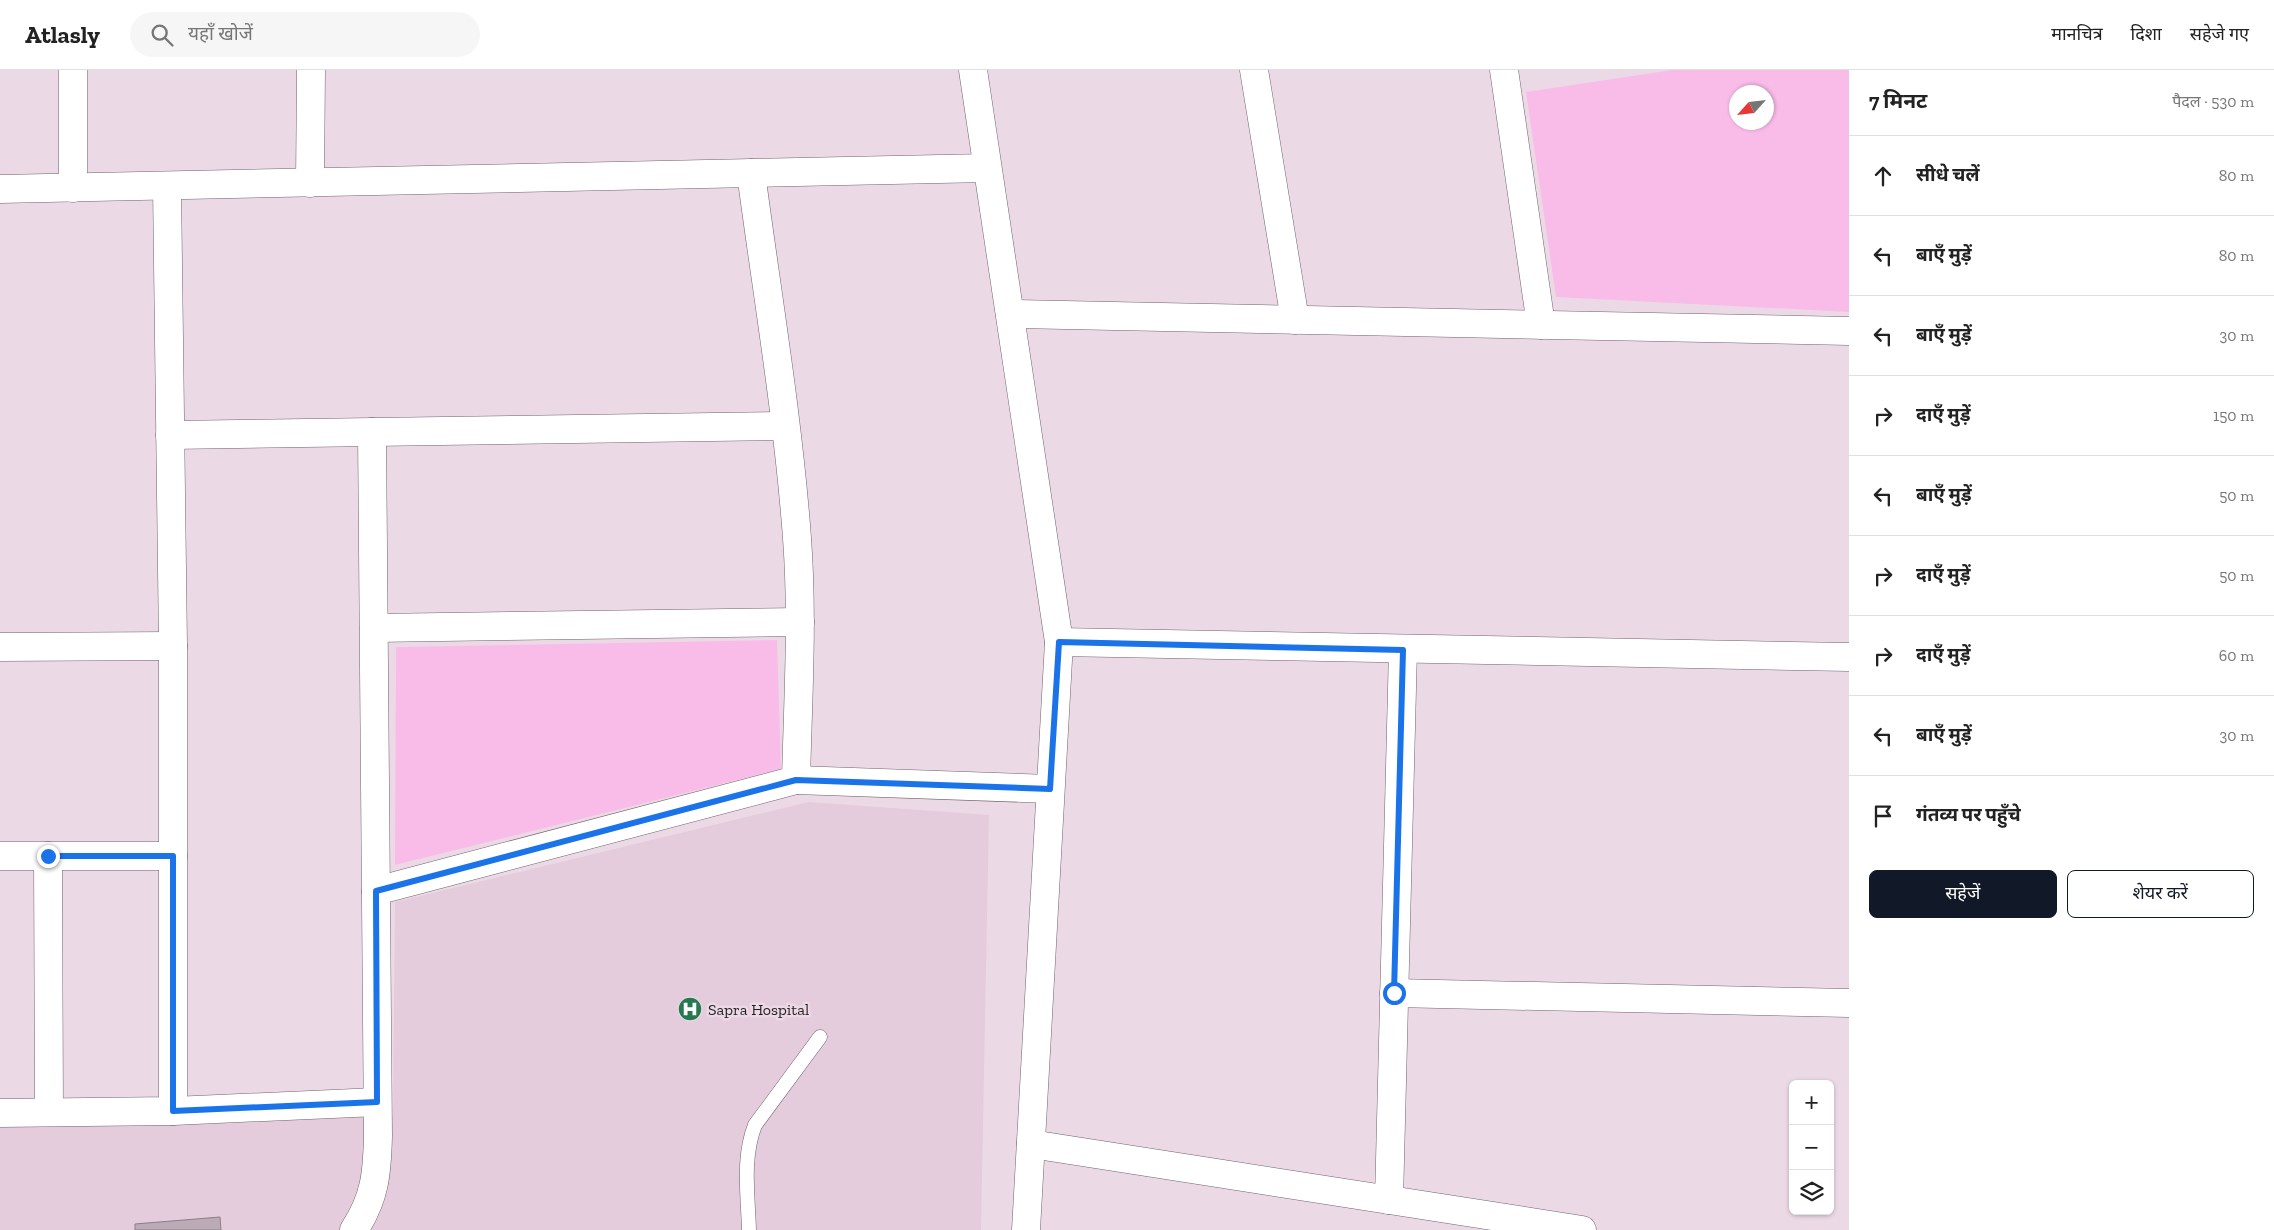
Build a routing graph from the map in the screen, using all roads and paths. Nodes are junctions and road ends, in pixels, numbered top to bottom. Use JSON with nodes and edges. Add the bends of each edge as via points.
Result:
{"nodes":[{"id":1,"x":73,"y":70,"type":"edge"},
{"id":2,"x":311,"y":70,"type":"edge"},
{"id":3,"x":973,"y":70,"type":"edge"},
{"id":4,"x":1254,"y":70,"type":"edge"},
{"id":5,"x":1504,"y":70,"type":"edge"},
{"id":6,"x":987,"y":168,"type":"junction"},
{"id":7,"x":751,"y":173,"type":"junction"},
{"id":8,"x":310,"y":183,"type":"junction"},
{"id":9,"x":167,"y":186,"type":"junction"},
{"id":10,"x":73,"y":188,"type":"junction"},
{"id":11,"x":0,"y":189,"type":"edge"},
{"id":12,"x":1010,"y":314,"type":"junction"},
{"id":13,"x":1295,"y":320,"type":"junction"},
{"id":14,"x":1542,"y":325,"type":"junction"},
{"id":15,"x":1849,"y":331,"type":"edge"},
{"id":16,"x":785,"y":426,"type":"junction"},
{"id":17,"x":372,"y":432,"type":"junction"},
{"id":18,"x":170,"y":435,"type":"junction"},
{"id":19,"x":800,"y":622,"type":"junction"},
{"id":20,"x":374,"y":628,"type":"junction"},
{"id":21,"x":1059,"y":642,"type":"junction"},
{"id":22,"x":173,"y":646,"type":"junction"},
{"id":23,"x":0,"y":647,"type":"edge"},
{"id":24,"x":1403,"y":650,"type":"junction"},
{"id":25,"x":1849,"y":657,"type":"edge"},
{"id":26,"x":796,"y":780,"type":"junction"},
{"id":27,"x":1050,"y":789,"type":"junction"},
{"id":28,"x":0,"y":856,"type":"edge"},
{"id":29,"x":48,"y":856,"type":"junction"},
{"id":30,"x":173,"y":856,"type":"junction"},
{"id":31,"x":376,"y":891,"type":"junction"},
{"id":32,"x":1394,"y":993,"type":"junction"},
{"id":33,"x":1849,"y":1003,"type":"edge"},
{"id":34,"x":820,"y":1036,"type":"dead end"},
{"id":35,"x":377,"y":1102,"type":"junction"},
{"id":36,"x":173,"y":1111,"type":"junction"},
{"id":37,"x":49,"y":1112,"type":"junction"},
{"id":38,"x":0,"y":1113,"type":"edge"},
{"id":39,"x":1030,"y":1144,"type":"junction"},
{"id":40,"x":1389,"y":1200,"type":"junction"},
{"id":41,"x":354,"y":1230,"type":"edge"},
{"id":42,"x":749,"y":1230,"type":"edge"},
{"id":43,"x":1026,"y":1230,"type":"edge"},
{"id":44,"x":1582,"y":1230,"type":"edge"}],
"edges":[{"from":1,"to":10,"type":"street"},
{"from":2,"to":8,"type":"street"},
{"from":3,"to":6,"type":"street"},
{"from":4,"to":13,"type":"street"},
{"from":5,"to":14,"type":"street"},
{"from":6,"to":7,"type":"street"},
{"from":6,"to":12,"type":"street"},
{"from":7,"to":8,"type":"street"},
{"from":7,"to":16,"type":"street"},
{"from":8,"to":9,"type":"street"},
{"from":9,"to":10,"type":"street"},
{"from":9,"to":18,"type":"street"},
{"from":10,"to":11,"type":"street"},
{"from":12,"to":13,"type":"street"},
{"from":12,"to":21,"type":"street"},
{"from":13,"to":14,"type":"street"},
{"from":14,"to":15,"type":"street"},
{"from":16,"to":17,"type":"street"},
{"from":16,"to":19,"type":"street","via":[[797,538]]},
{"from":17,"to":18,"type":"street"},
{"from":17,"to":20,"type":"street"},
{"from":18,"to":22,"type":"street"},
{"from":19,"to":20,"type":"street"},
{"from":19,"to":26,"type":"street"},
{"from":20,"to":31,"type":"street"},
{"from":21,"to":24,"type":"street"},
{"from":21,"to":27,"type":"street"},
{"from":22,"to":23,"type":"street"},
{"from":22,"to":30,"type":"street"},
{"from":24,"to":25,"type":"street"},
{"from":24,"to":32,"type":"street"},
{"from":26,"to":27,"type":"street"},
{"from":26,"to":31,"type":"street"},
{"from":27,"to":39,"type":"street"},
{"from":28,"to":29,"type":"street"},
{"from":29,"to":30,"type":"street"},
{"from":29,"to":37,"type":"street"},
{"from":30,"to":36,"type":"street"},
{"from":31,"to":35,"type":"street"},
{"from":32,"to":33,"type":"street"},
{"from":32,"to":40,"type":"street"},
{"from":34,"to":42,"type":"lane","via":[[755,1125],[747,1153]]},
{"from":35,"to":36,"type":"street"},
{"from":35,"to":41,"type":"street","via":[[377,1174],[370,1201]]},
{"from":36,"to":37,"type":"street"},
{"from":37,"to":38,"type":"street"},
{"from":39,"to":40,"type":"street"},
{"from":39,"to":43,"type":"street"},
{"from":40,"to":44,"type":"street"}]}
